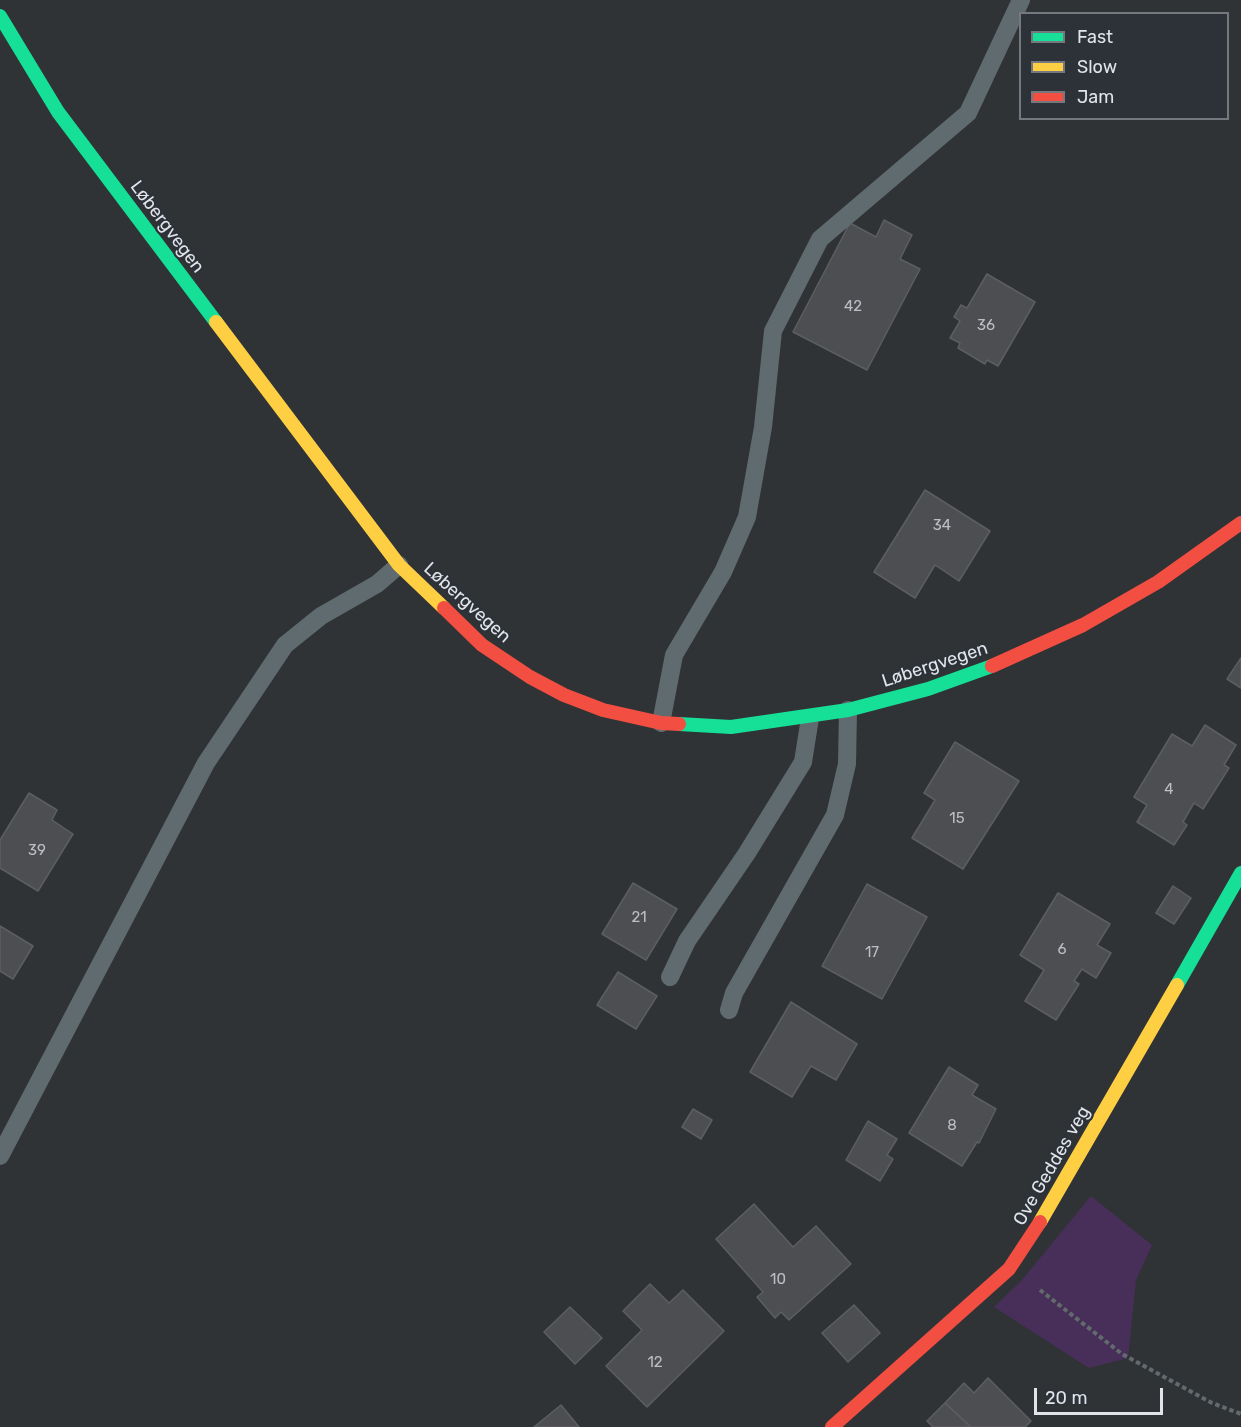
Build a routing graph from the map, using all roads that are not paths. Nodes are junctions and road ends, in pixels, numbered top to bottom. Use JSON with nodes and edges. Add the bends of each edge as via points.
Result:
{"nodes":[{"id":1,"x":1021,"y":0,"type":"edge"},
{"id":2,"x":0,"y":16,"type":"edge"},
{"id":3,"x":1241,"y":523,"type":"edge"},
{"id":4,"x":399,"y":565,"type":"junction"},
{"id":5,"x":848,"y":710,"type":"junction"},
{"id":6,"x":810,"y":718,"type":"junction"},
{"id":7,"x":661,"y":723,"type":"junction"},
{"id":8,"x":1241,"y":873,"type":"edge"},
{"id":9,"x":670,"y":977,"type":"dead end"},
{"id":10,"x":729,"y":1011,"type":"dead end"},
{"id":11,"x":0,"y":1156,"type":"edge"},
{"id":12,"x":832,"y":1427,"type":"edge"}],
"edges":[{"from":1,"to":7,"type":"lane","via":[[968,113],[820,239],[773,331],[763,427],[747,517],[723,572],[674,655]]},
{"from":2,"to":4,"type":"street","name":"Løbergvegen","via":[[58,112]]},
{"from":3,"to":5,"type":"street","name":"Løbergvegen","via":[[1158,582],[1083,625],[1007,660],[928,689]]},
{"from":4,"to":7,"type":"street","name":"Løbergvegen","via":[[482,645],[530,677],[603,710]]},
{"from":4,"to":11,"type":"lane","via":[[377,584],[321,616],[285,645],[206,763]]},
{"from":5,"to":6,"type":"street","name":"Løbergvegen"},
{"from":5,"to":10,"type":"lane","via":[[847,764],[835,815],[734,993]]},
{"from":6,"to":7,"type":"street","name":"Løbergvegen","via":[[731,727]]},
{"from":6,"to":9,"type":"lane","via":[[803,762],[687,941]]},
{"from":8,"to":12,"type":"street","name":"Ove Geddes veg","via":[[1031,1238],[1009,1269]]}]}
